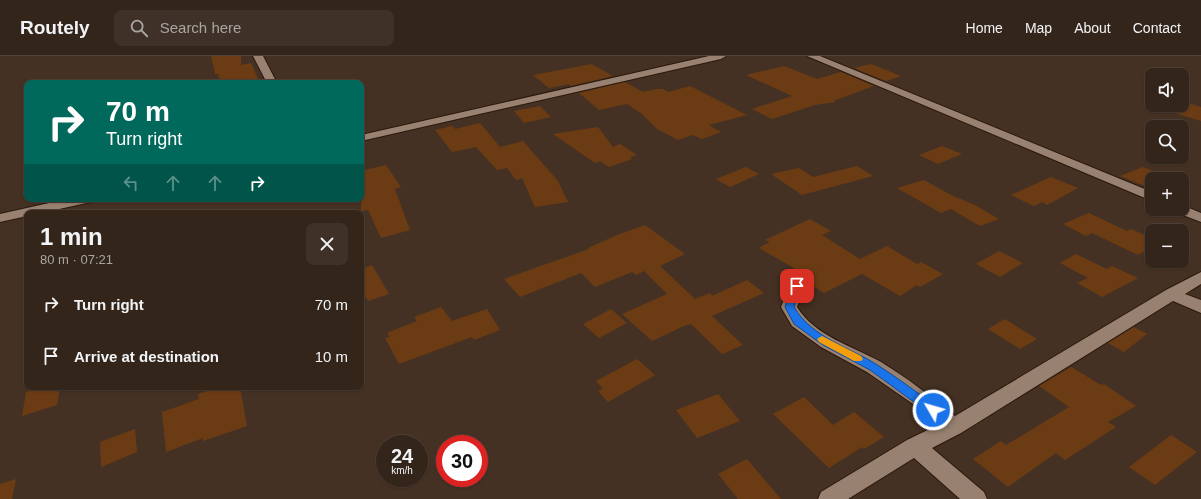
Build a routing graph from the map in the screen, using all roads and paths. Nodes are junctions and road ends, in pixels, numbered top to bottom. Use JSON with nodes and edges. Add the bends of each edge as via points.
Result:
{"nodes":[{"id":1,"x":258,"y":56,"type":"edge"},
{"id":2,"x":721,"y":56,"type":"edge"},
{"id":3,"x":812,"y":56,"type":"edge"},
{"id":4,"x":270,"y":80,"type":"edge"},
{"id":5,"x":364,"y":137,"type":"edge"},
{"id":6,"x":1145,"y":194,"type":"edge"},
{"id":7,"x":72,"y":202,"type":"edge"},
{"id":8,"x":36,"y":210,"type":"edge"},
{"id":9,"x":24,"y":213,"type":"edge"},
{"id":10,"x":1189,"y":213,"type":"edge"},
{"id":11,"x":0,"y":218,"type":"edge"},
{"id":12,"x":1201,"y":218,"type":"edge"},
{"id":13,"x":1201,"y":277,"type":"edge"},
{"id":14,"x":797,"y":286,"type":"dead end"},
{"id":15,"x":1172,"y":294,"type":"junction"},
{"id":16,"x":1201,"y":307,"type":"edge"},
{"id":17,"x":954,"y":427,"type":"junction"},
{"id":18,"x":915,"y":446,"type":"junction"},
{"id":19,"x":829,"y":499,"type":"edge"},
{"id":20,"x":976,"y":499,"type":"edge"}],
"edges":[{"from":1,"to":4,"type":"street"},
{"from":2,"to":5,"type":"street"},
{"from":3,"to":6,"type":"street"},
{"from":7,"to":8,"type":"street"},
{"from":9,"to":11,"type":"street"},
{"from":10,"to":12,"type":"street"},
{"from":13,"to":15,"type":"street"},
{"from":14,"to":17,"type":"street","via":[[789,307],[798,322],[827,343],[874,368],[923,401]]},
{"from":15,"to":16,"type":"street"},
{"from":15,"to":17,"type":"street"},
{"from":17,"to":18,"type":"street"},
{"from":18,"to":19,"type":"street"},
{"from":18,"to":20,"type":"street"}]}
